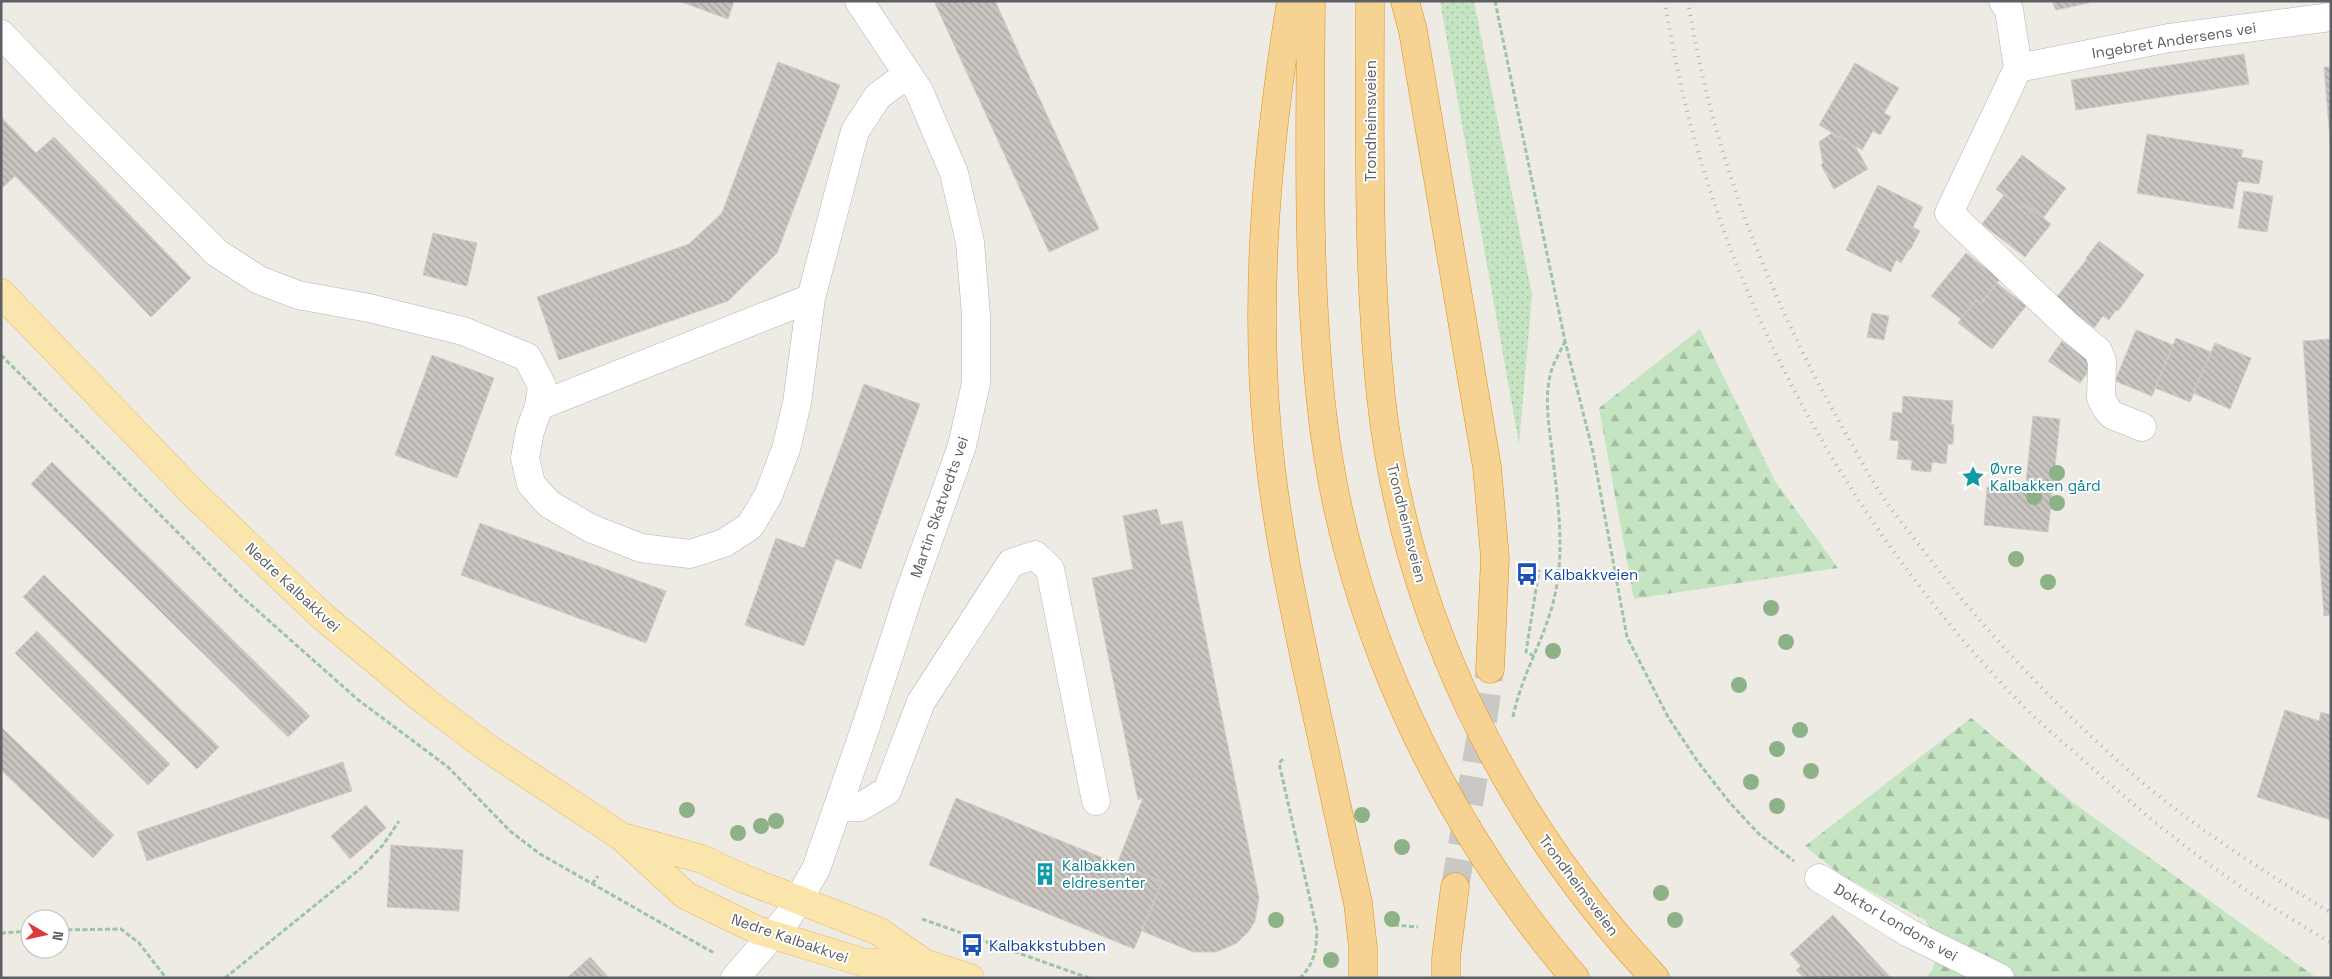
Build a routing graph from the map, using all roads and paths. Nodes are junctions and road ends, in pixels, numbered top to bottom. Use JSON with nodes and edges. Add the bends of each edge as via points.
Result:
{"nodes":[{"id":1,"x":859,"y":1,"type":"edge"},
{"id":2,"x":1291,"y":1,"type":"edge"},
{"id":3,"x":1311,"y":1,"type":"edge"},
{"id":4,"x":1370,"y":1,"type":"edge"},
{"id":5,"x":1405,"y":1,"type":"edge"},
{"id":6,"x":1495,"y":1,"type":"edge"},
{"id":7,"x":2003,"y":1,"type":"edge"},
{"id":8,"x":2331,"y":17,"type":"edge"},
{"id":9,"x":1,"y":34,"type":"edge"},
{"id":10,"x":2018,"y":68,"type":"junction"},
{"id":11,"x":908,"y":74,"type":"junction"},
{"id":12,"x":1,"y":293,"type":"edge"},
{"id":13,"x":811,"y":298,"type":"junction"},
{"id":14,"x":1565,"y":341,"type":"junction"},
{"id":15,"x":539,"y":406,"type":"junction"},
{"id":16,"x":2142,"y":427,"type":"dead end"},
{"id":17,"x":1539,"y":570,"type":"dead end"},
{"id":18,"x":1534,"y":656,"type":"junction"},
{"id":19,"x":1490,"y":669,"type":"tunnel mouth"},
{"id":20,"x":1512,"y":723,"type":"dead end"},
{"id":21,"x":1283,"y":759,"type":"dead end"},
{"id":22,"x":1096,"y":801,"type":"dead end"},
{"id":23,"x":839,"y":807,"type":"junction"},
{"id":24,"x":399,"y":822,"type":"dead end"},
{"id":25,"x":622,"y":837,"type":"junction"},
{"id":26,"x":598,"y":876,"type":"dead end"},
{"id":27,"x":1820,"y":878,"type":"joint"},
{"id":28,"x":592,"y":884,"type":"dead end"},
{"id":29,"x":1454,"y":887,"type":"tunnel mouth"},
{"id":30,"x":798,"y":900,"type":"junction"},
{"id":31,"x":1390,"y":925,"type":"dead end"},
{"id":32,"x":1425,"y":927,"type":"dead end"},
{"id":33,"x":70,"y":930,"type":"edge"},
{"id":34,"x":20,"y":932,"type":"edge"},
{"id":35,"x":1,"y":933,"type":"edge"},
{"id":36,"x":774,"y":935,"type":"junction"},
{"id":37,"x":924,"y":963,"type":"junction"},
{"id":38,"x":961,"y":976,"type":"edge"},
{"id":39,"x":166,"y":978,"type":"edge"},
{"id":40,"x":225,"y":978,"type":"edge"},
{"id":41,"x":735,"y":978,"type":"edge"},
{"id":42,"x":1300,"y":978,"type":"edge"},
{"id":43,"x":1363,"y":978,"type":"edge"},
{"id":44,"x":1446,"y":978,"type":"edge"},
{"id":45,"x":1575,"y":978,"type":"edge"},
{"id":46,"x":1655,"y":978,"type":"edge"},
{"id":47,"x":2000,"y":978,"type":"edge"}],
"edges":[{"from":1,"to":11,"type":"street","name":"Martin Skatvedts vei"},
{"from":2,"to":43,"type":"highway","via":[[1277,91],[1261,277],[1267,430],[1291,595],[1358,903]]},
{"from":3,"to":45,"type":"highway","via":[[1309,227],[1314,321],[1321,406],[1334,486],[1351,558],[1394,682],[1423,749],[1465,828],[1499,881]]},
{"from":4,"to":46,"type":"highway","name":"Trondheimsveien","via":[[1371,227],[1381,398],[1392,471],[1426,598],[1473,716],[1508,782],[1543,839],[1591,906]]},
{"from":5,"to":19,"type":"highway","via":[[1413,31],[1487,467],[1495,558]]},
{"from":6,"to":14,"type":"path"},
{"from":7,"to":10,"type":"street","via":[[2009,10]]},
{"from":8,"to":10,"type":"street","name":"Ingebret Andersens vei","via":[[2169,38]]},
{"from":9,"to":15,"type":"street","via":[[217,253],[259,280],[298,295],[463,331],[527,357],[542,386]]},
{"from":10,"to":16,"type":"street","via":[[1950,213],[2098,351],[2102,361],[2101,398],[2106,408],[2112,415]]},
{"from":11,"to":13,"type":"street","via":[[878,96],[855,132]]},
{"from":11,"to":23,"type":"street","name":"Martin Skatvedts vei","via":[[919,91],[954,173],[970,242],[976,315],[976,382],[962,446]]},
{"from":12,"to":25,"type":"main road","name":"Nedre Kalbakkvei","via":[[194,494],[321,615],[486,747]]},
{"from":13,"to":15,"type":"street"},
{"from":13,"to":15,"type":"street","via":[[798,403],[786,449],[768,496],[750,526],[724,543],[690,554],[641,548],[590,528],[549,504],[530,484],[525,458]]},
{"from":14,"to":18,"type":"path","via":[[1551,372],[1548,395],[1559,514],[1558,576],[1549,619]]},
{"from":14,"to":27,"type":"path","via":[[1593,452],[1627,637],[1668,717],[1730,803],[1759,834]]},
{"from":17,"to":18,"type":"path","via":[[1526,652]]},
{"from":18,"to":20,"type":"path","via":[[1516,700]]},
{"from":21,"to":42,"type":"path","via":[[1280,763],[1317,930],[1316,956]]},
{"from":22,"to":23,"type":"street","via":[[1050,569],[1036,555],[1011,563],[921,702],[888,791],[860,807]]},
{"from":23,"to":30,"type":"street","name":"Martin Skatvedts vei","via":[[816,868]]},
{"from":24,"to":40,"type":"path","via":[[360,869]]},
{"from":25,"to":30,"type":"main road","name":"Nedre Kalbakkvei","via":[[702,859]]},
{"from":25,"to":36,"type":"main road","name":"Nedre Kalbakkvei","via":[[685,895],[726,917]]},
{"from":26,"to":28,"type":"path"},
{"from":27,"to":47,"type":"street","name":"Doktor Londons vei","via":[[1909,934]]},
{"from":29,"to":44,"type":"highway"},
{"from":30,"to":36,"type":"street"},
{"from":30,"to":37,"type":"main road","name":"Nedre Kalbakkvei","via":[[878,931]]},
{"from":31,"to":32,"type":"path"},
{"from":33,"to":39,"type":"path","via":[[121,929],[139,943]]},
{"from":34,"to":35,"type":"path"},
{"from":36,"to":37,"type":"main road","name":"Nedre Kalbakkvei","via":[[864,963]]},
{"from":36,"to":41,"type":"street"},
{"from":37,"to":38,"type":"main road","name":"Nedre Kalbakkvei"}]}
